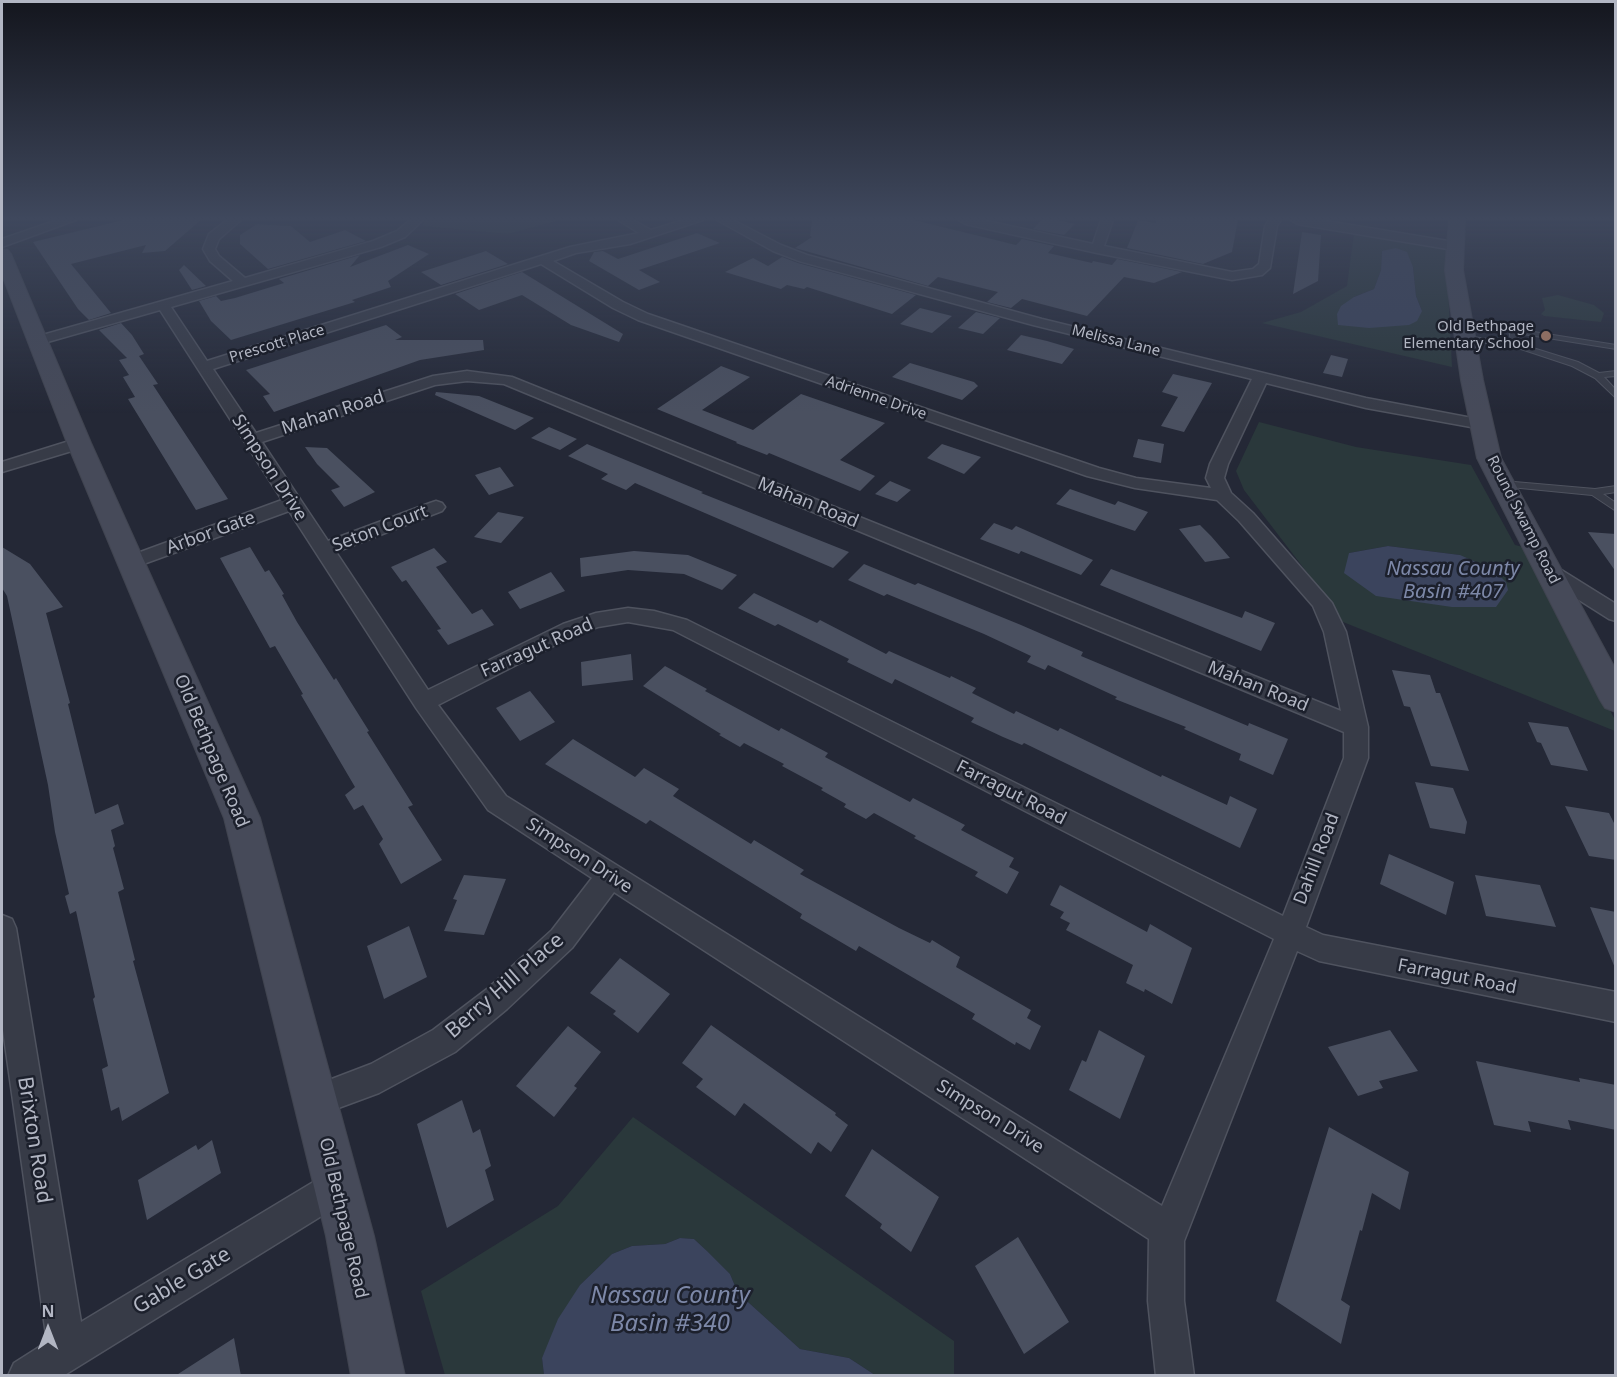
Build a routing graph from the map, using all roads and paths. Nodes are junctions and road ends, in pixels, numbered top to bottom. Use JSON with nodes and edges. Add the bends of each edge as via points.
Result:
{"nodes":[{"id":1,"x":9,"y":284,"type":"edge"},
{"id":2,"x":234,"y":284,"type":"edge"},
{"id":3,"x":466,"y":284,"type":"edge"},
{"id":4,"x":583,"y":284,"type":"edge"},
{"id":5,"x":899,"y":284,"type":"edge"},
{"id":6,"x":1457,"y":284,"type":"edge"},
{"id":7,"x":163,"y":305,"type":"junction"},
{"id":8,"x":1466,"y":338,"type":"junction"},
{"id":9,"x":37,"y":341,"type":"junction"},
{"id":10,"x":1516,"y":345,"type":"junction"},
{"id":11,"x":1616,"y":347,"type":"edge"},
{"id":12,"x":203,"y":367,"type":"junction"},
{"id":13,"x":1616,"y":372,"type":"edge"},
{"id":14,"x":1598,"y":376,"type":"junction"},
{"id":15,"x":1261,"y":377,"type":"junction"},
{"id":16,"x":1616,"y":396,"type":"edge"},
{"id":17,"x":1482,"y":424,"type":"junction"},
{"id":18,"x":250,"y":440,"type":"junction"},
{"id":19,"x":80,"y":443,"type":"junction"},
{"id":20,"x":2,"y":467,"type":"edge"},
{"id":21,"x":1503,"y":484,"type":"junction"},
{"id":22,"x":1616,"y":489,"type":"edge"},
{"id":23,"x":1595,"y":492,"type":"junction"},
{"id":24,"x":1223,"y":495,"type":"junction"},
{"id":25,"x":292,"y":503,"type":"junction"},
{"id":26,"x":436,"y":507,"type":"dead end"},
{"id":27,"x":1616,"y":508,"type":"edge"},
{"id":28,"x":323,"y":550,"type":"junction"},
{"id":29,"x":131,"y":562,"type":"junction"},
{"id":30,"x":1548,"y":571,"type":"junction"},
{"id":31,"x":1616,"y":614,"type":"edge"},
{"id":32,"x":1616,"y":700,"type":"edge"},
{"id":33,"x":424,"y":702,"type":"junction"},
{"id":34,"x":1356,"y":727,"type":"junction"},
{"id":35,"x":610,"y":876,"type":"junction"},
{"id":36,"x":2,"y":928,"type":"edge"},
{"id":37,"x":1289,"y":933,"type":"junction"},
{"id":38,"x":1616,"y":1006,"type":"edge"},
{"id":39,"x":314,"y":1101,"type":"junction"},
{"id":40,"x":337,"y":1187,"type":"junction"},
{"id":41,"x":1169,"y":1231,"type":"junction"},
{"id":42,"x":67,"y":1351,"type":"junction"},
{"id":43,"x":27,"y":1376,"type":"edge"},
{"id":44,"x":378,"y":1376,"type":"edge"},
{"id":45,"x":1174,"y":1376,"type":"edge"}],
"edges":[{"from":1,"to":9,"type":"main road","name":"Old Bethpage Road"},
{"from":2,"to":7,"type":"street"},
{"from":3,"to":12,"type":"street","name":"Prescott Place"},
{"from":4,"to":24,"type":"street","name":"Adrienne Drive","via":[[654,321],[1094,472],[1135,483]]},
{"from":5,"to":15,"type":"street","name":"Melissa Lane"},
{"from":6,"to":8,"type":"main road","name":"Round Swamp Road"},
{"from":7,"to":9,"type":"street"},
{"from":7,"to":12,"type":"street","name":"Simpson Drive"},
{"from":8,"to":10,"type":"lane"},
{"from":8,"to":17,"type":"main road","name":"Round Swamp Road"},
{"from":9,"to":19,"type":"main road","name":"Old Bethpage Road"},
{"from":10,"to":11,"type":"lane","via":[[1512,330]]},
{"from":10,"to":14,"type":"lane","via":[[1554,356]]},
{"from":12,"to":18,"type":"street","name":"Simpson Drive"},
{"from":13,"to":14,"type":"lane"},
{"from":14,"to":16,"type":"lane"},
{"from":15,"to":17,"type":"street","name":"Melissa Lane","via":[[1366,403]]},
{"from":15,"to":24,"type":"street","via":[[1219,464],[1215,478]]},
{"from":17,"to":21,"type":"main road","name":"Round Swamp Road","via":[[1490,458]]},
{"from":18,"to":25,"type":"street","name":"Simpson Drive"},
{"from":18,"to":34,"type":"street","name":"Mahan Road","via":[[433,381],[467,376],[507,380]]},
{"from":19,"to":20,"type":"street"},
{"from":19,"to":29,"type":"main road","name":"Old Bethpage Road"},
{"from":21,"to":23,"type":"lane"},
{"from":21,"to":30,"type":"main road","name":"Round Swamp Road"},
{"from":22,"to":23,"type":"lane"},
{"from":23,"to":27,"type":"lane"},
{"from":24,"to":34,"type":"street","name":"Dahill Road","via":[[1322,603],[1335,632]]},
{"from":25,"to":28,"type":"street","name":"Simpson Drive"},
{"from":25,"to":29,"type":"street","name":"Arbor Gate"},
{"from":26,"to":28,"type":"street","name":"Seton Court"},
{"from":28,"to":33,"type":"street","name":"Simpson Drive"},
{"from":29,"to":39,"type":"main road","name":"Old Bethpage Road","via":[[242,818]]},
{"from":30,"to":31,"type":"street"},
{"from":30,"to":32,"type":"main road","name":"Round Swamp Road"},
{"from":33,"to":35,"type":"street","name":"Simpson Drive","via":[[497,803]]},
{"from":33,"to":37,"type":"street","name":"Farragut Road","via":[[570,629],[628,615],[654,618],[680,625]]},
{"from":34,"to":37,"type":"street","name":"Dahill Road","via":[[1356,758]]},
{"from":35,"to":39,"type":"street","name":"Berry Hill Place","via":[[562,939],[444,1041],[379,1077]]},
{"from":35,"to":41,"type":"street","name":"Simpson Drive"},
{"from":36,"to":42,"type":"street","name":"Brixton Road"},
{"from":37,"to":38,"type":"street","name":"Farragut Road","via":[[1319,948],[1358,958]]},
{"from":37,"to":41,"type":"street","name":"Dahill Road"},
{"from":39,"to":40,"type":"main road","name":"Old Bethpage Road"},
{"from":40,"to":42,"type":"street","name":"Gable Gate"},
{"from":40,"to":44,"type":"main road","name":"Old Bethpage Road"},
{"from":41,"to":45,"type":"street","name":"Dahill Road","via":[[1166,1301]]},
{"from":42,"to":43,"type":"street","name":"Gable Gate"}]}
